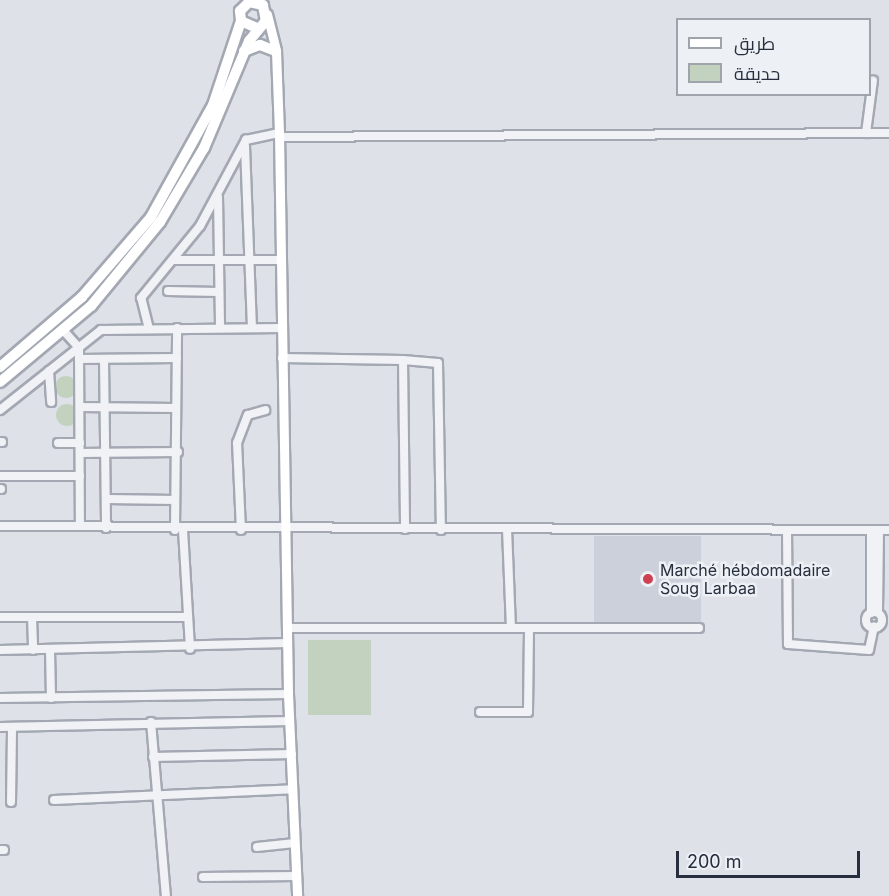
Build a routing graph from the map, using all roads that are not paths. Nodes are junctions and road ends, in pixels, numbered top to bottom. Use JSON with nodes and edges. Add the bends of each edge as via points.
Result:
{"nodes":[{"id":1,"x":246,"y":2,"type":"edge"},
{"id":2,"x":265,"y":6,"type":"edge"},
{"id":3,"x":241,"y":21,"type":"junction"},
{"id":4,"x":259,"y":27,"type":"junction"},
{"id":5,"x":274,"y":36,"type":"junction"},
{"id":6,"x":244,"y":51,"type":"junction"},
{"id":7,"x":276,"y":51,"type":"junction"},
{"id":8,"x":873,"y":80,"type":"dead end"},
{"id":9,"x":871,"y":95,"type":"edge"},
{"id":10,"x":871,"y":96,"type":"edge"},
{"id":11,"x":866,"y":133,"type":"junction"},
{"id":12,"x":889,"y":133,"type":"edge"},
{"id":13,"x":280,"y":135,"type":"junction"},
{"id":14,"x":245,"y":143,"type":"junction"},
{"id":15,"x":218,"y":196,"type":"junction"},
{"id":16,"x":174,"y":260,"type":"junction"},
{"id":17,"x":219,"y":260,"type":"junction"},
{"id":18,"x":250,"y":260,"type":"junction"},
{"id":19,"x":282,"y":260,"type":"junction"},
{"id":20,"x":168,"y":291,"type":"dead end"},
{"id":21,"x":219,"y":292,"type":"junction"},
{"id":22,"x":252,"y":327,"type":"junction"},
{"id":23,"x":177,"y":328,"type":"junction"},
{"id":24,"x":220,"y":328,"type":"junction"},
{"id":25,"x":282,"y":328,"type":"junction"},
{"id":26,"x":149,"y":329,"type":"junction"},
{"id":27,"x":63,"y":330,"type":"junction"},
{"id":28,"x":79,"y":348,"type":"junction"},
{"id":29,"x":177,"y":358,"type":"junction"},
{"id":30,"x":282,"y":358,"type":"junction"},
{"id":31,"x":104,"y":359,"type":"junction"},
{"id":32,"x":79,"y":360,"type":"junction"},
{"id":33,"x":403,"y":360,"type":"junction"},
{"id":34,"x":0,"y":366,"type":"edge"},
{"id":35,"x":49,"y":371,"type":"junction"},
{"id":36,"x":0,"y":382,"type":"edge"},
{"id":37,"x":51,"y":402,"type":"dead end"},
{"id":38,"x":106,"y":406,"type":"junction"},
{"id":39,"x":80,"y":407,"type":"junction"},
{"id":40,"x":176,"y":408,"type":"junction"},
{"id":41,"x":0,"y":410,"type":"edge"},
{"id":42,"x":265,"y":410,"type":"dead end"},
{"id":43,"x":58,"y":443,"type":"dead end"},
{"id":44,"x":80,"y":443,"type":"junction"},
{"id":45,"x":178,"y":452,"type":"junction"},
{"id":46,"x":80,"y":453,"type":"junction"},
{"id":47,"x":108,"y":454,"type":"junction"},
{"id":48,"x":0,"y":476,"type":"edge"},
{"id":49,"x":80,"y":476,"type":"junction"},
{"id":50,"x":107,"y":500,"type":"junction"},
{"id":51,"x":175,"y":500,"type":"junction"},
{"id":52,"x":0,"y":526,"type":"edge"},
{"id":53,"x":80,"y":526,"type":"junction"},
{"id":54,"x":106,"y":528,"type":"junction"},
{"id":55,"x":285,"y":528,"type":"junction"},
{"id":56,"x":405,"y":529,"type":"junction"},
{"id":57,"x":507,"y":529,"type":"junction"},
{"id":58,"x":179,"y":530,"type":"junction"},
{"id":59,"x":241,"y":530,"type":"junction"},
{"id":60,"x":441,"y":530,"type":"junction"},
{"id":61,"x":787,"y":530,"type":"junction"},
{"id":62,"x":875,"y":530,"type":"junction"},
{"id":63,"x":889,"y":530,"type":"edge"},
{"id":64,"x":879,"y":614,"type":"edge"},
{"id":65,"x":0,"y":617,"type":"edge"},
{"id":66,"x":32,"y":617,"type":"junction"},
{"id":67,"x":188,"y":617,"type":"junction"},
{"id":68,"x":881,"y":625,"type":"edge"},
{"id":69,"x":288,"y":628,"type":"junction"},
{"id":70,"x":511,"y":628,"type":"junction"},
{"id":71,"x":699,"y":628,"type":"dead end"},
{"id":72,"x":529,"y":629,"type":"junction"},
{"id":73,"x":288,"y":643,"type":"junction"},
{"id":74,"x":190,"y":649,"type":"junction"},
{"id":75,"x":0,"y":650,"type":"edge"},
{"id":76,"x":33,"y":650,"type":"junction"},
{"id":77,"x":50,"y":650,"type":"junction"},
{"id":78,"x":288,"y":694,"type":"junction"},
{"id":79,"x":0,"y":698,"type":"edge"},
{"id":80,"x":51,"y":698,"type":"junction"},
{"id":81,"x":480,"y":712,"type":"dead end"},
{"id":82,"x":151,"y":722,"type":"junction"},
{"id":83,"x":290,"y":722,"type":"junction"},
{"id":84,"x":0,"y":727,"type":"edge"},
{"id":85,"x":12,"y":727,"type":"junction"},
{"id":86,"x":292,"y":754,"type":"junction"},
{"id":87,"x":153,"y":757,"type":"junction"},
{"id":88,"x":293,"y":789,"type":"junction"},
{"id":89,"x":157,"y":795,"type":"junction"},
{"id":90,"x":54,"y":800,"type":"dead end"},
{"id":91,"x":11,"y":802,"type":"dead end"},
{"id":92,"x":295,"y":843,"type":"junction"},
{"id":93,"x":257,"y":847,"type":"dead end"},
{"id":94,"x":296,"y":876,"type":"junction"},
{"id":95,"x":203,"y":877,"type":"dead end"},
{"id":96,"x":166,"y":896,"type":"edge"},
{"id":97,"x":297,"y":896,"type":"edge"}],
"edges":[{"from":1,"to":2,"type":"highway"},
{"from":1,"to":3,"type":"highway"},
{"from":2,"to":4,"type":"highway"},
{"from":2,"to":5,"type":"main road"},
{"from":3,"to":4,"type":"highway"},
{"from":3,"to":34,"type":"highway","via":[[213,105],[151,217],[82,297]]},
{"from":4,"to":5,"type":"main road"},
{"from":4,"to":6,"type":"highway"},
{"from":5,"to":7,"type":"main road"},
{"from":6,"to":7,"type":"highway","via":[[260,45]]},
{"from":6,"to":27,"type":"highway","via":[[204,148],[178,194],[114,281]]},
{"from":7,"to":13,"type":"main road"},
{"from":8,"to":9,"type":"street"},
{"from":10,"to":11,"type":"street"},
{"from":11,"to":12,"type":"street"},
{"from":11,"to":13,"type":"street"},
{"from":13,"to":14,"type":"street","via":[[253,135]]},
{"from":13,"to":19,"type":"main road"},
{"from":14,"to":15,"type":"street"},
{"from":14,"to":18,"type":"street"},
{"from":15,"to":16,"type":"street"},
{"from":15,"to":17,"type":"street"},
{"from":16,"to":17,"type":"street"},
{"from":16,"to":26,"type":"street","via":[[141,298]]},
{"from":17,"to":18,"type":"street"},
{"from":17,"to":21,"type":"street"},
{"from":18,"to":19,"type":"street"},
{"from":18,"to":22,"type":"street"},
{"from":19,"to":25,"type":"main road"},
{"from":20,"to":21,"type":"street"},
{"from":21,"to":24,"type":"street"},
{"from":22,"to":24,"type":"street"},
{"from":22,"to":25,"type":"street"},
{"from":23,"to":24,"type":"street"},
{"from":23,"to":26,"type":"street"},
{"from":23,"to":29,"type":"street"},
{"from":25,"to":30,"type":"main road"},
{"from":26,"to":28,"type":"street","via":[[104,329]]},
{"from":27,"to":28,"type":"street"},
{"from":27,"to":36,"type":"highway"},
{"from":28,"to":32,"type":"street"},
{"from":28,"to":35,"type":"street"},
{"from":29,"to":31,"type":"street"},
{"from":29,"to":40,"type":"street"},
{"from":30,"to":33,"type":"street"},
{"from":30,"to":55,"type":"main road"},
{"from":31,"to":32,"type":"street"},
{"from":31,"to":38,"type":"street"},
{"from":32,"to":39,"type":"street"},
{"from":33,"to":56,"type":"street"},
{"from":33,"to":60,"type":"street","via":[[438,363]]},
{"from":35,"to":37,"type":"street"},
{"from":35,"to":41,"type":"street"},
{"from":38,"to":39,"type":"street"},
{"from":38,"to":40,"type":"street"},
{"from":38,"to":47,"type":"street"},
{"from":39,"to":44,"type":"street"},
{"from":40,"to":45,"type":"street"},
{"from":42,"to":59,"type":"street","via":[[248,415],[237,443]]},
{"from":43,"to":44,"type":"street"},
{"from":44,"to":46,"type":"street"},
{"from":45,"to":47,"type":"street"},
{"from":45,"to":51,"type":"street"},
{"from":46,"to":47,"type":"street"},
{"from":46,"to":49,"type":"street"},
{"from":47,"to":50,"type":"street"},
{"from":48,"to":49,"type":"street"},
{"from":49,"to":53,"type":"street"},
{"from":50,"to":51,"type":"street"},
{"from":50,"to":54,"type":"street"},
{"from":51,"to":58,"type":"street"},
{"from":52,"to":53,"type":"street"},
{"from":53,"to":54,"type":"street"},
{"from":54,"to":58,"type":"street"},
{"from":55,"to":56,"type":"street"},
{"from":55,"to":59,"type":"street"},
{"from":55,"to":69,"type":"main road"},
{"from":56,"to":60,"type":"street"},
{"from":57,"to":60,"type":"street"},
{"from":57,"to":61,"type":"street"},
{"from":57,"to":70,"type":"street"},
{"from":58,"to":59,"type":"street"},
{"from":58,"to":67,"type":"street"},
{"from":61,"to":62,"type":"street"},
{"from":61,"to":68,"type":"street","via":[[788,644],[869,650]]},
{"from":62,"to":63,"type":"street"},
{"from":62,"to":64,"type":"street"},
{"from":64,"to":68,"type":"street"},
{"from":64,"to":68,"type":"street","via":[[867,621]]},
{"from":65,"to":66,"type":"street"},
{"from":66,"to":67,"type":"street"},
{"from":66,"to":76,"type":"street"},
{"from":67,"to":74,"type":"street"},
{"from":69,"to":70,"type":"street"},
{"from":69,"to":73,"type":"main road"},
{"from":70,"to":72,"type":"street"},
{"from":71,"to":72,"type":"street"},
{"from":72,"to":81,"type":"street","via":[[528,712]]},
{"from":73,"to":74,"type":"street"},
{"from":73,"to":78,"type":"main road"},
{"from":74,"to":77,"type":"street"},
{"from":75,"to":76,"type":"street"},
{"from":76,"to":77,"type":"street"},
{"from":77,"to":80,"type":"street"},
{"from":78,"to":80,"type":"street"},
{"from":78,"to":83,"type":"main road"},
{"from":79,"to":80,"type":"street"},
{"from":82,"to":83,"type":"street"},
{"from":82,"to":85,"type":"street"},
{"from":82,"to":87,"type":"street"},
{"from":83,"to":86,"type":"main road"},
{"from":84,"to":85,"type":"street"},
{"from":85,"to":91,"type":"street"},
{"from":86,"to":87,"type":"street"},
{"from":86,"to":88,"type":"main road"},
{"from":87,"to":89,"type":"street"},
{"from":88,"to":89,"type":"street"},
{"from":88,"to":92,"type":"main road"},
{"from":89,"to":90,"type":"street"},
{"from":89,"to":96,"type":"street"},
{"from":92,"to":93,"type":"street"},
{"from":92,"to":94,"type":"main road"},
{"from":94,"to":95,"type":"street"},
{"from":94,"to":97,"type":"main road"}]}
